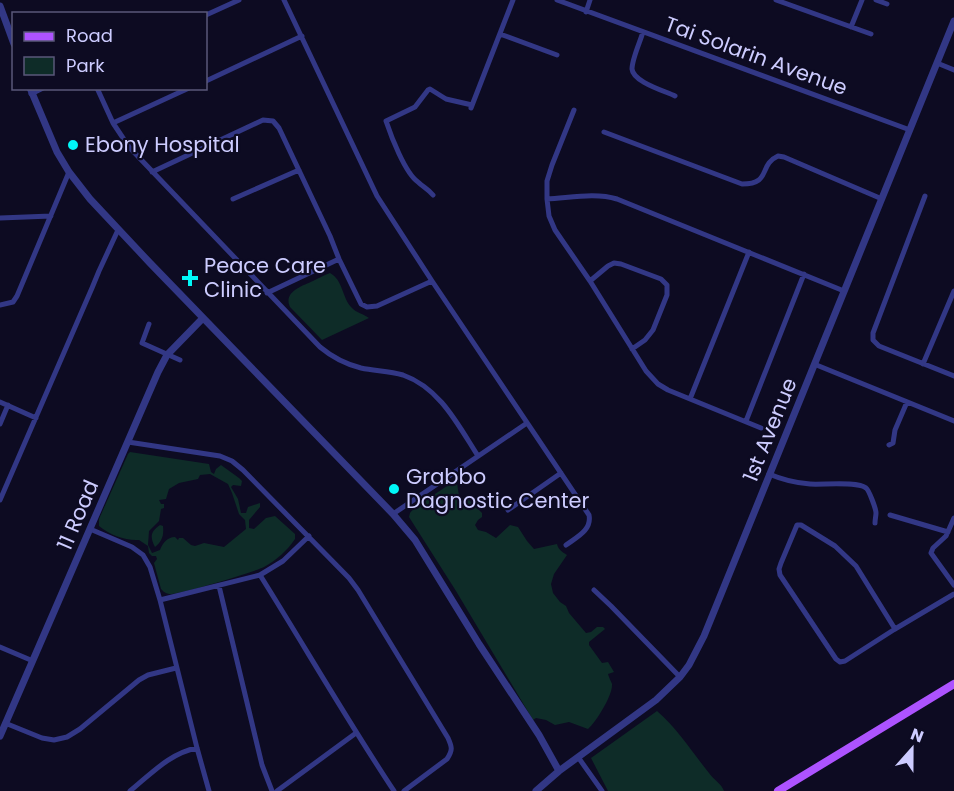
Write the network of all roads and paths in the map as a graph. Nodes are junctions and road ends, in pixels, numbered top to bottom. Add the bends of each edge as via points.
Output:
1 (239, 0) edge
2 (284, 0) edge
3 (513, 0) edge
4 (557, 0) edge
5 (590, 0) edge
6 (776, 0) edge
7 (862, 0) edge
8 (876, 0) edge
9 (887, 4) dead end
10 (0, 6) edge
11 (586, 12) junction
12 (207, 15) edge
13 (2, 16) edge
14 (954, 21) edge
15 (851, 27) junction
16 (643, 32) junction
17 (500, 34) junction
18 (871, 34) dead end
19 (302, 36) junction
20 (12, 39) edge
21 (557, 55) dead end
22 (937, 63) junction
23 (954, 70) edge
24 (207, 81) edge
25 (98, 90) edge
26 (185, 90) edge
27 (31, 91) edge
28 (675, 96) dead end
29 (574, 110) dead end
30 (113, 123) junction
31 (909, 130) junction
32 (604, 132) dead end
33 (299, 170) junction
34 (69, 172) junction
35 (152, 172) junction
36 (433, 195) dead end
37 (925, 196) dead end
38 (233, 199) dead end
39 (547, 199) junction
40 (882, 199) junction
41 (51, 216) junction
42 (0, 218) edge
43 (118, 230) junction
44 (749, 252) junction
45 (339, 259) junction
46 (804, 274) junction
47 (432, 281) junction
48 (590, 281) junction
49 (844, 291) junction
50 (954, 291) edge
51 (267, 293) junction
52 (0, 305) edge
53 (947, 309) junction
54 (954, 312) edge
55 (203, 318) junction
56 (149, 324) dead end
57 (632, 349) junction
58 (167, 355) junction
59 (180, 360) dead end
60 (814, 364) junction
61 (923, 364) junction
62 (954, 376) edge
63 (690, 399) junction
64 (0, 402) edge
65 (908, 402) junction
66 (8, 405) junction
67 (36, 418) junction
68 (746, 421) junction
69 (954, 421) edge
70 (527, 423) junction
71 (0, 424) edge
72 (761, 428) dead end
73 (128, 442) junction
74 (889, 445) dead end
75 (478, 456) junction
76 (561, 473) junction
77 (769, 474) junction
78 (2, 492) edge
79 (0, 500) edge
80 (508, 510) dead end
81 (393, 514) junction
82 (890, 515) dead end
83 (954, 518) edge
84 (875, 523) dead end
85 (90, 529) junction
86 (948, 532) junction
87 (309, 536) junction
88 (566, 545) dead end
89 (260, 575) junction
90 (954, 585) edge
91 (219, 586) junction
92 (594, 590) dead end
93 (954, 594) edge
94 (160, 600) junction
95 (895, 629) junction
96 (0, 647) edge
97 (33, 661) junction
98 (176, 668) junction
99 (680, 677) junction
100 (954, 684) edge
101 (5, 723) junction
102 (356, 733) junction
103 (0, 736) edge
104 (197, 748) junction
105 (578, 757) junction
106 (559, 771) junction
107 (130, 791) edge
108 (209, 791) edge
109 (272, 791) edge
110 (277, 791) edge
111 (394, 791) edge
112 (404, 791) edge
113 (536, 791) edge
114 (602, 791) edge
115 (778, 791) edge

1 - 12 street
2 - 19 street
3 - 17 street
4 - 11 street, Tai Solarin Avenue
5 - 11 street
6 - 15 street
7 - 15 street
8 - 9 street
10 - 13 street
11 - 16 street, Tai Solarin Avenue
13 - 20 street
14 - 22 street, 1st Avenue
15 - 18 street
16 - 28 street via 632,68 634,75
16 - 31 street, Tai Solarin Avenue
17 - 21 street
17 - 36 street via 472,106 446,99 430,89 415,107 386,121 408,171
19 - 24 street
19 - 47 street via 377,196
22 - 23 street
22 - 31 street, 1st Avenue
25 - 30 street
26 - 30 street
27 - 34 street
29 - 39 street via 547,181
30 - 35 street
31 - 40 street, 1st Avenue
32 - 40 street via 742,184 760,180 770,160 784,156
33 - 35 street via 279,128 273,121 263,120
33 - 38 street
33 - 45 street
34 - 41 street
34 - 43 street
35 - 51 street
37 - 61 street via 873,333 879,346
39 - 44 street via 609,196
39 - 48 street via 555,230
40 - 49 street, 1st Avenue
41 - 42 street
41 - 52 street via 17,296 13,302
43 - 55 street
43 - 67 street
44 - 46 street
44 - 63 street
45 - 47 street via 356,296 367,307
45 - 51 street
46 - 49 street
46 - 68 street
47 - 70 street
48 - 57 street
48 - 57 street via 614,263 661,279 667,285 653,330
49 - 60 street, 1st Avenue
50 - 53 street
51 - 75 street via 332,356 362,368 403,375 434,394
53 - 54 street
53 - 61 street
55 - 58 street, 11 Road
55 - 81 street
56 - 58 street via 142,343
57 - 63 street via 657,384
58 - 59 street
58 - 73 street, 11 Road
60 - 65 street
60 - 77 street, 1st Avenue
61 - 62 street
63 - 68 street
64 - 66 street
65 - 69 street
65 - 74 street
66 - 67 street
66 - 71 street
67 - 78 street
68 - 72 street
70 - 75 street
70 - 76 street
73 - 85 street, 11 Road
73 - 87 street via 232,461
75 - 81 street
76 - 80 street
76 - 88 street via 590,522
77 - 84 street via 791,482 864,486 877,511
77 - 99 street, 1st Avenue via 705,636
78 - 79 street
81 - 106 street via 415,540
82 - 86 street
83 - 86 street
85 - 94 street via 143,555
85 - 97 street, 11 Road
86 - 90 street via 931,553
87 - 89 street via 283,561
87 - 112 street via 358,590 452,747 447,759
89 - 91 street
89 - 102 street
91 - 94 street
91 - 109 street via 262,765
92 - 99 street
93 - 95 street
94 - 98 street
95 - 95 street via 856,566 835,546 797,525 780,575 836,659 845,661
96 - 97 street
97 - 101 street, 11 Road
98 - 101 street via 140,680 67,737 42,738
98 - 104 street
99 - 105 street, 1st Avenue via 656,700
100 - 115 main road
101 - 103 street, 11 Road
102 - 110 street
102 - 111 street
104 - 107 street via 171,757
104 - 108 street
105 - 106 street, 1st Avenue
105 - 114 street
106 - 113 street, 1st Avenue

